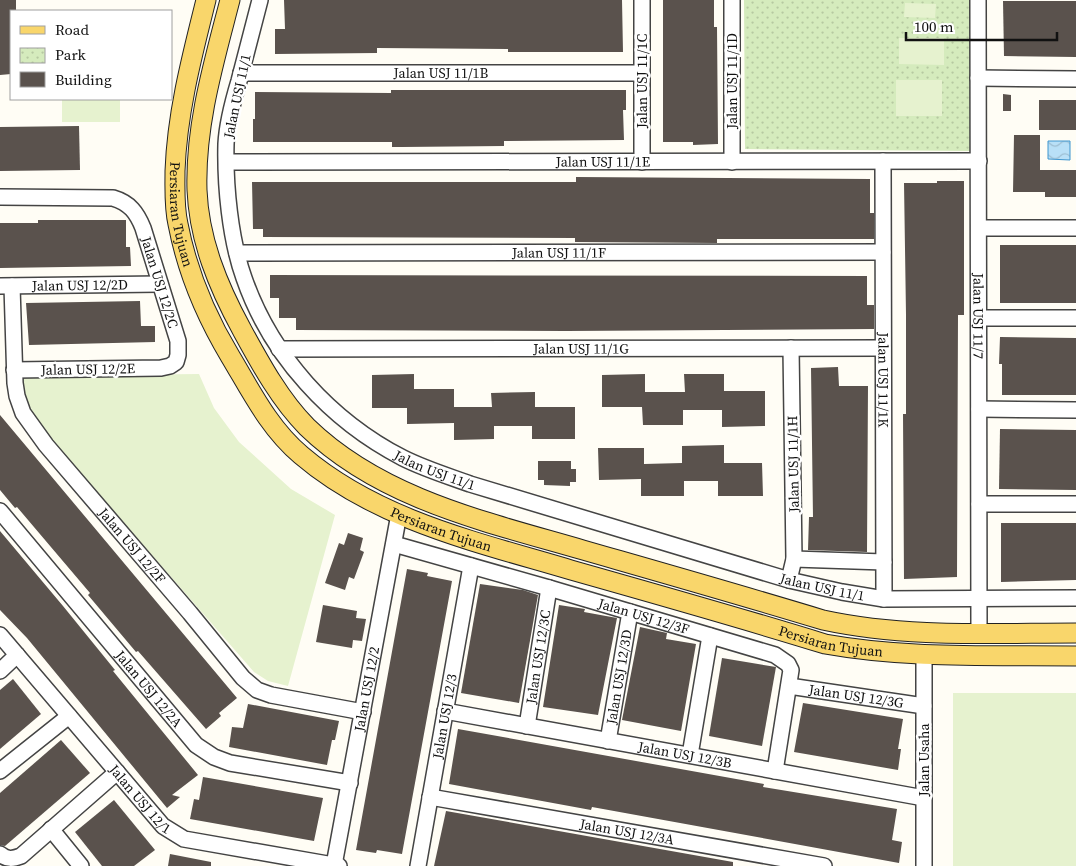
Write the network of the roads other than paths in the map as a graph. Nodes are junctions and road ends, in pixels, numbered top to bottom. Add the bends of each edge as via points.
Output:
1 (206, 0) edge
2 (230, 0) edge
3 (260, 0) edge
4 (642, 0) edge
5 (732, 0) edge
6 (978, 0) edge
7 (241, 73) junction
8 (642, 73) junction
9 (978, 78) junction
10 (1076, 78) edge
11 (979, 161) junction
12 (227, 162) junction
13 (642, 162) junction
14 (732, 162) junction
15 (883, 162) junction
16 (0, 197) edge
17 (979, 228) junction
18 (1076, 228) edge
19 (883, 252) junction
20 (237, 253) junction
21 (160, 284) junction
22 (6, 286) edge
23 (228, 303) junction
24 (207, 312) junction
25 (979, 318) junction
26 (1076, 318) edge
27 (791, 348) junction
28 (884, 348) junction
29 (279, 349) junction
30 (161, 368) joint
31 (14, 370) junction
32 (979, 409) junction
33 (1076, 410) edge
34 (979, 504) junction
35 (1076, 504) edge
36 (0, 511) edge
37 (399, 514) junction
38 (394, 544) junction
39 (794, 559) junction
40 (884, 562) junction
41 (470, 566) junction
42 (789, 580) junction
43 (549, 588) junction
44 (979, 598) junction
45 (1076, 598) edge
46 (884, 599) junction
47 (630, 612) junction
48 (979, 632) junction
49 (1076, 633) edge
50 (0, 635) edge
51 (710, 636) junction
52 (17, 655) junction
53 (924, 655) junction
54 (1076, 656) edge
55 (0, 671) edge
56 (789, 686) junction
57 (924, 706) junction
58 (445, 711) junction
59 (363, 712) junction
60 (69, 716) junction
61 (527, 726) junction
62 (608, 741) junction
63 (690, 756) junction
64 (0, 771) edge
65 (775, 771) junction
66 (117, 772) junction
67 (350, 783) junction
68 (430, 797) junction
69 (924, 798) junction
70 (51, 828) junction
71 (0, 854) edge
72 (81, 866) edge
73 (337, 866) edge
74 (418, 866) edge
75 (824, 866) edge
76 (924, 866) edge

1 - 24 main road, Persiaran Tujuan via 177,132 175,191 177,222
2 - 23 main road, Persiaran Tujuan via 205,104 197,160 197,191 205,244
3 - 7 street, Jalan USJ 11/1
4 - 8 street, Jalan USJ 11/1C
5 - 14 street, Jalan USJ 11/1D
6 - 9 street, Jalan USJ 11/7
7 - 8 street, Jalan USJ 11/1B
7 - 12 street, Jalan USJ 11/1 via 229,117
8 - 13 street, Jalan USJ 11/1C
9 - 10 street
9 - 11 street, Jalan USJ 11/7
11 - 15 street, Jalan USJ 11/1E
11 - 17 street, Jalan USJ 11/7
12 - 13 street, Jalan USJ 11/1E
12 - 20 street, Jalan USJ 11/1 via 229,209
13 - 14 street, Jalan USJ 11/1E
14 - 15 street, Jalan USJ 11/1E
15 - 19 street, Jalan USJ 11/1K
16 - 21 street, Jalan USJ 12/2C via 113,198 129,205 140,220
17 - 18 street
17 - 25 street, Jalan USJ 11/7
19 - 20 street, Jalan USJ 11/1F
19 - 28 street, Jalan USJ 11/1K
20 - 29 street, Jalan USJ 11/1 via 252,300
21 - 22 street, Jalan USJ 12/2D
21 - 30 street, Jalan USJ 12/2C via 179,348 176,362
22 - 31 street, Jalan USJ 12/2F
23 - 24 main road via 214,302
23 - 48 main road, Persiaran Tujuan via 262,366 306,426 348,460 402,491 486,522 823,620 898,632
24 - 37 main road, Persiaran Tujuan via 264,414 299,454 341,485
25 - 26 street
25 - 32 street, Jalan USJ 11/7
27 - 28 street, Jalan USJ 11/1G
27 - 29 street, Jalan USJ 11/1G
27 - 39 street, Jalan USJ 11/1H
28 - 40 street, Jalan USJ 11/1K
29 - 42 street, Jalan USJ 11/1 via 331,408 372,440 424,468
30 - 31 street, Jalan USJ 12/2E
31 - 59 street, Jalan USJ 12/2F via 17,396 33,428 243,678 264,693
32 - 33 street
32 - 34 street, Jalan USJ 11/7
34 - 35 street
34 - 44 street, Jalan USJ 11/7
36 - 67 street, Jalan USJ 12/2A via 196,745 214,757 230,762
37 - 38 street, Jalan USJ 12/2
37 - 53 main road, Persiaran Tujuan via 451,535 825,644
38 - 41 street, Jalan USJ 12/3F
38 - 59 street, Jalan USJ 12/2
39 - 40 street
39 - 42 street, Jalan USJ 11/1H
40 - 46 street, Jalan USJ 11/1K
41 - 43 street, Jalan USJ 12/3F
41 - 58 street, Jalan USJ 12/3
42 - 46 street, Jalan USJ 11/1
43 - 47 street, Jalan USJ 12/3F
43 - 61 street, Jalan USJ 12/3C
44 - 45 street, Jalan USJ 11/1
44 - 46 street, Jalan USJ 11/1
44 - 48 street, Jalan USJ 11/7
47 - 51 street, Jalan USJ 12/3F
47 - 62 street, Jalan USJ 12/3D
48 - 49 main road, Persiaran Tujuan
50 - 52 street, Jalan USJ 12/1
51 - 56 street, Jalan USJ 12/3F via 782,659 791,670
51 - 63 street
52 - 55 street
52 - 60 street, Jalan USJ 12/1
53 - 54 main road, Persiaran Tujuan
53 - 57 street, Jalan Usaha
56 - 57 street, Jalan USJ 12/3G
56 - 65 street, Jalan USJ 12/3F
57 - 69 street, Jalan Usaha
58 - 61 street, Jalan USJ 12/3B
58 - 68 street, Jalan USJ 12/3
59 - 67 street, Jalan USJ 12/2
60 - 64 street
60 - 66 street, Jalan USJ 12/1
61 - 62 street, Jalan USJ 12/3B
62 - 63 street, Jalan USJ 12/3B
63 - 65 street, Jalan USJ 12/3B
65 - 69 street, Jalan USJ 12/3B
66 - 70 street
66 - 73 street, Jalan USJ 12/1 via 163,826 184,839
67 - 73 street, Jalan USJ 12/2
68 - 74 street, Jalan USJ 12/3
68 - 75 street, Jalan USJ 12/3A
69 - 76 street, Jalan Usaha
70 - 71 street via 21,856 14,859
70 - 72 street

